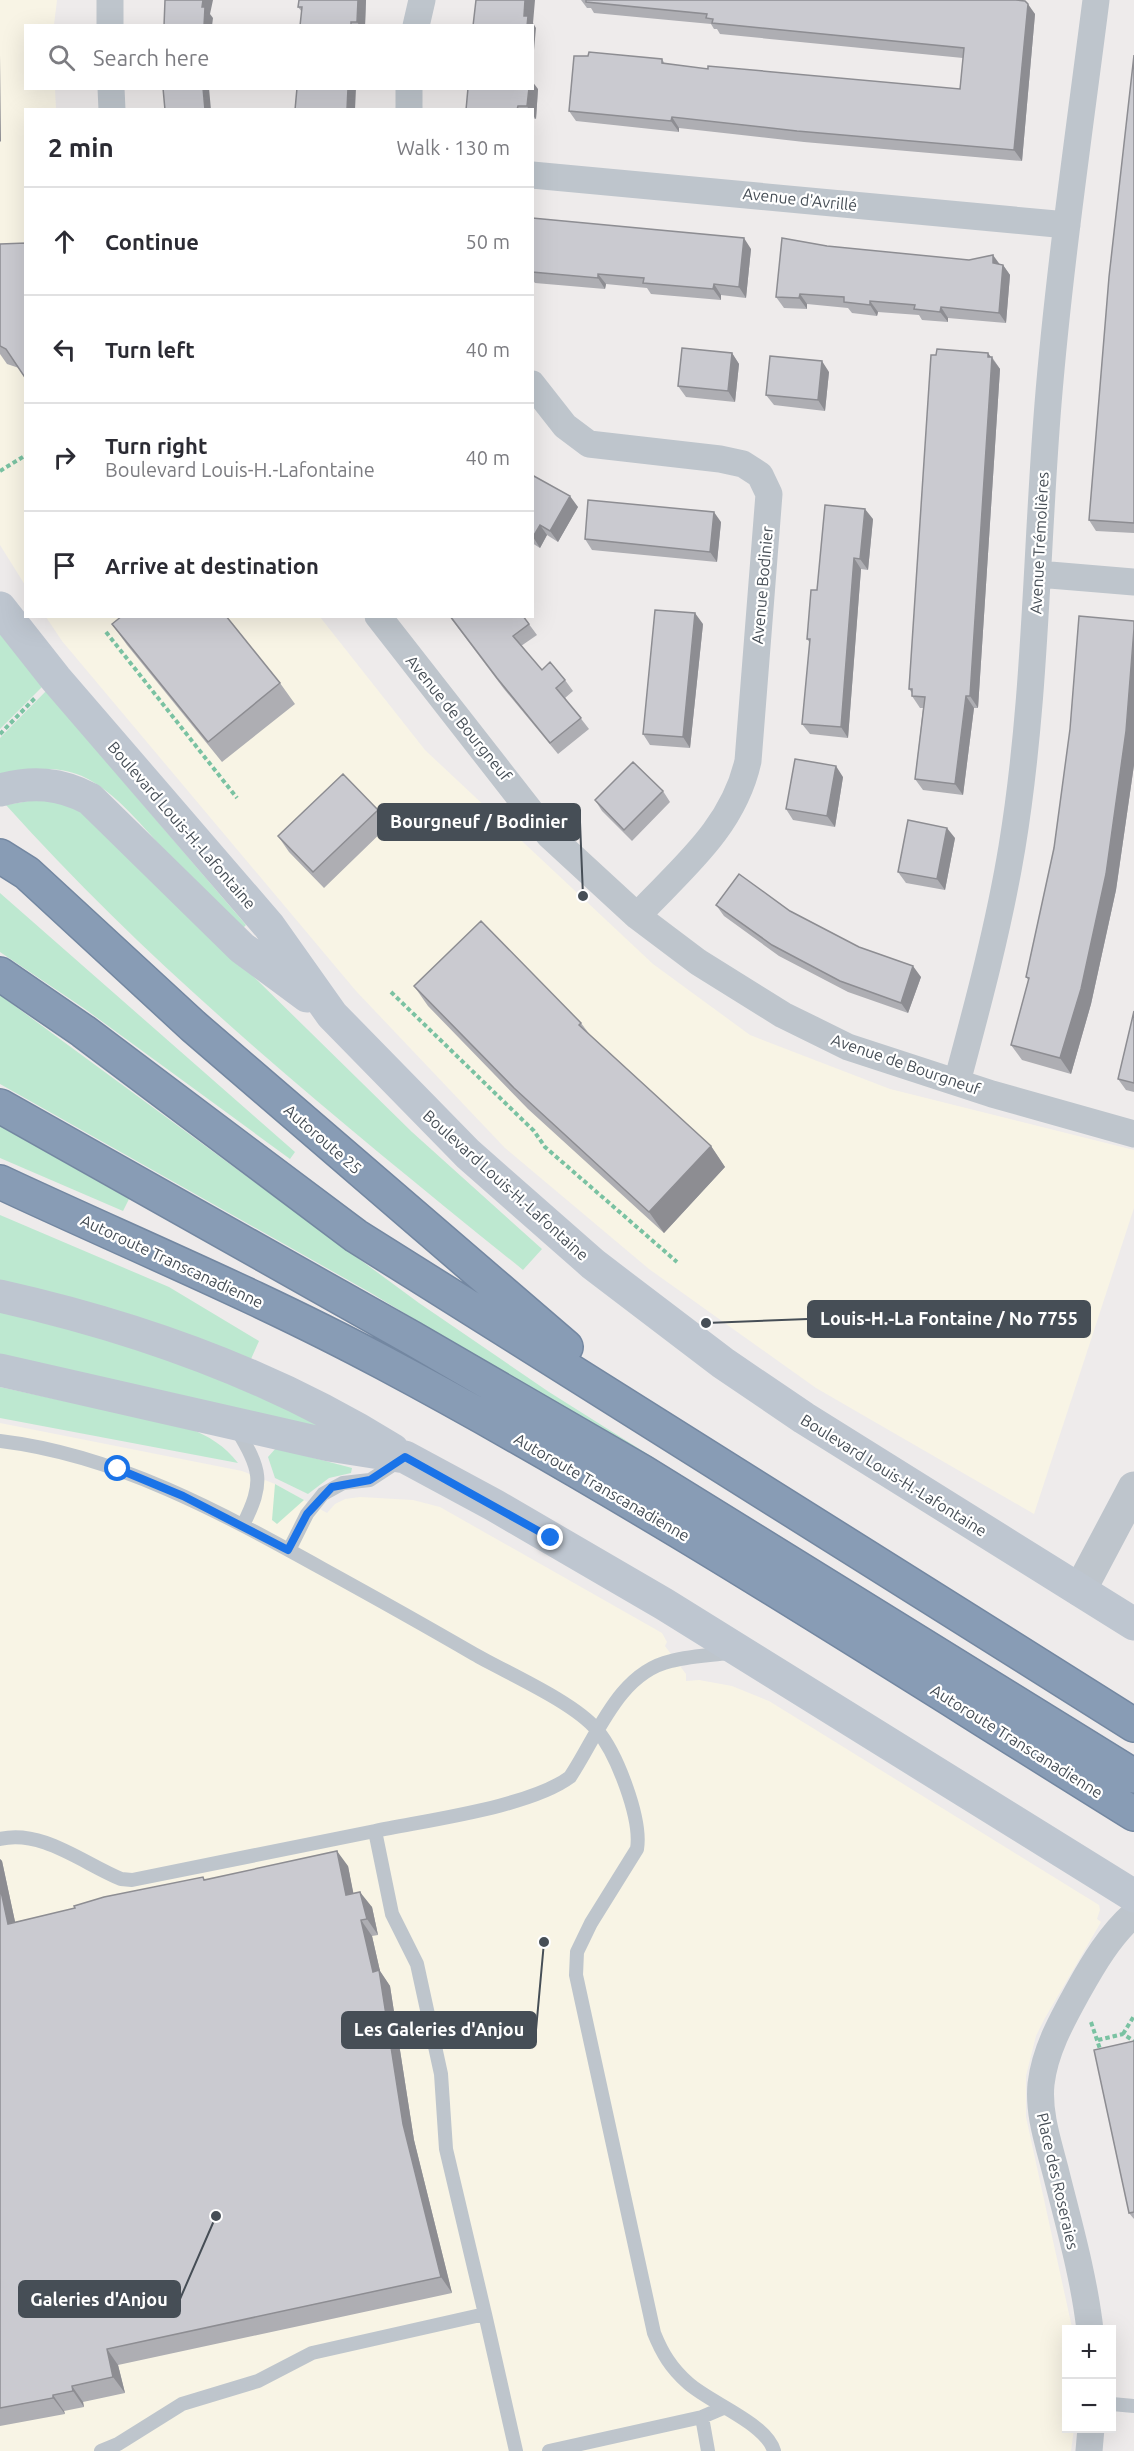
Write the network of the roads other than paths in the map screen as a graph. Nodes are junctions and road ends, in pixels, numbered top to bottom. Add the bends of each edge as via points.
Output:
1 (110, 0) edge
2 (422, 0) edge
3 (1096, 0) edge
4 (110, 24) edge
5 (416, 24) edge
6 (111, 90) edge
7 (409, 90) edge
8 (112, 108) edge
9 (410, 108) edge
10 (534, 175) edge
11 (1067, 225) junction
12 (534, 387) edge
13 (1038, 574) junction
14 (1134, 582) edge
15 (0, 608) edge
16 (380, 618) edge
17 (0, 790) edge
18 (8, 855) edge
19 (637, 916) junction
20 (0, 974) edge
21 (332, 1016) junction
22 (957, 1082) junction
23 (0, 1106) edge
24 (1134, 1134) edge
25 (0, 1182) edge
26 (0, 1190) edge
27 (47, 1204) junction
28 (0, 1296) edge
29 (0, 1370) edge
30 (650, 1419) junction
31 (232, 1421) junction
32 (0, 1441) edge
33 (405, 1457) junction
34 (1134, 1488) edge
35 (243, 1525) junction
36 (288, 1550) junction
37 (1080, 1590) junction
38 (1134, 1624) edge
39 (739, 1652) junction
40 (1134, 1725) edge
41 (597, 1730) junction
42 (1134, 1776) edge
43 (1134, 1814) edge
44 (375, 1831) junction
45 (0, 1839) edge
46 (1134, 1896) edge
47 (1134, 1914) edge
48 (485, 2314) junction
49 (1089, 2325) edge
50 (1116, 2404) edge
51 (1134, 2406) edge
52 (723, 2408) junction
53 (702, 2416) junction
54 (1091, 2433) edge
55 (101, 2451) edge
56 (516, 2451) edge
57 (549, 2451) edge
58 (708, 2451) edge
59 (774, 2451) edge
60 (1089, 2451) edge

1 - 4 street
2 - 5 street
3 - 11 street, Avenue Trémolières
6 - 8 street
7 - 9 street
10 - 11 street, Avenue d'Avrillé
11 - 13 street, Avenue Trémolières via 1049,399
12 - 19 street, Avenue Bodinier via 565,426 589,444 742,464 760,475 769,494 749,749 743,782 714,835
13 - 14 street
13 - 22 street, Avenue Trémolières via 1012,846 980,999
15 - 21 main road, Boulevard Louis-H.-Lafontaine via 269,927
16 - 19 street, Avenue de Bourgneuf via 549,834
17 - 21 main road via 45,784 61,786 90,799 242,948
18 - 30 highway, Autoroute 25 via 269,1093
19 - 22 street, Avenue de Bourgneuf via 698,962 783,1016 848,1047
20 - 30 highway via 83,1031 356,1236
21 - 37 main road, Boulevard Louis-H.-Lafontaine via 468,1154 639,1300 804,1418
22 - 24 street, Avenue de Bourgneuf
23 - 42 highway via 635,1467
25 - 27 highway
26 - 27 highway
27 - 43 highway, Autoroute Transcanadienne via 300,1320 466,1408 640,1507
28 - 33 main road via 94,1320 238,1370 337,1415
29 - 31 main road
30 - 40 highway
31 - 33 main road via 329,1446
31 - 35 lane via 258,1474 255,1500
32 - 35 lane via 60,1451 118,1469
33 - 36 lane via 370,1480 332,1487 307,1514
33 - 39 main road via 596,1564
34 - 37 street
35 - 36 lane
36 - 41 lane via 564,1705
37 - 38 main road, Boulevard Louis-H.-Lafontaine
39 - 41 lane via 669,1661 655,1667 632,1684
39 - 46 main road
41 - 44 lane via 575,1769 560,1784 519,1800
41 - 52 lane via 628,1794 638,1840 637,1849 577,1952 576,1975 654,2333 663,2356 688,2384
44 - 45 lane via 132,1880 121,1879 33,1839
44 - 48 lane via 392,1914 417,1964 441,2074 446,2149
47 - 49 street, Place des Roseraies via 1115,1933 1064,2016 1041,2085 1043,2118
48 - 55 lane via 312,2353 258,2381 182,2404
48 - 56 lane
50 - 51 lane
52 - 53 lane
52 - 59 lane via 766,2434
53 - 57 lane
53 - 58 lane
54 - 60 street

